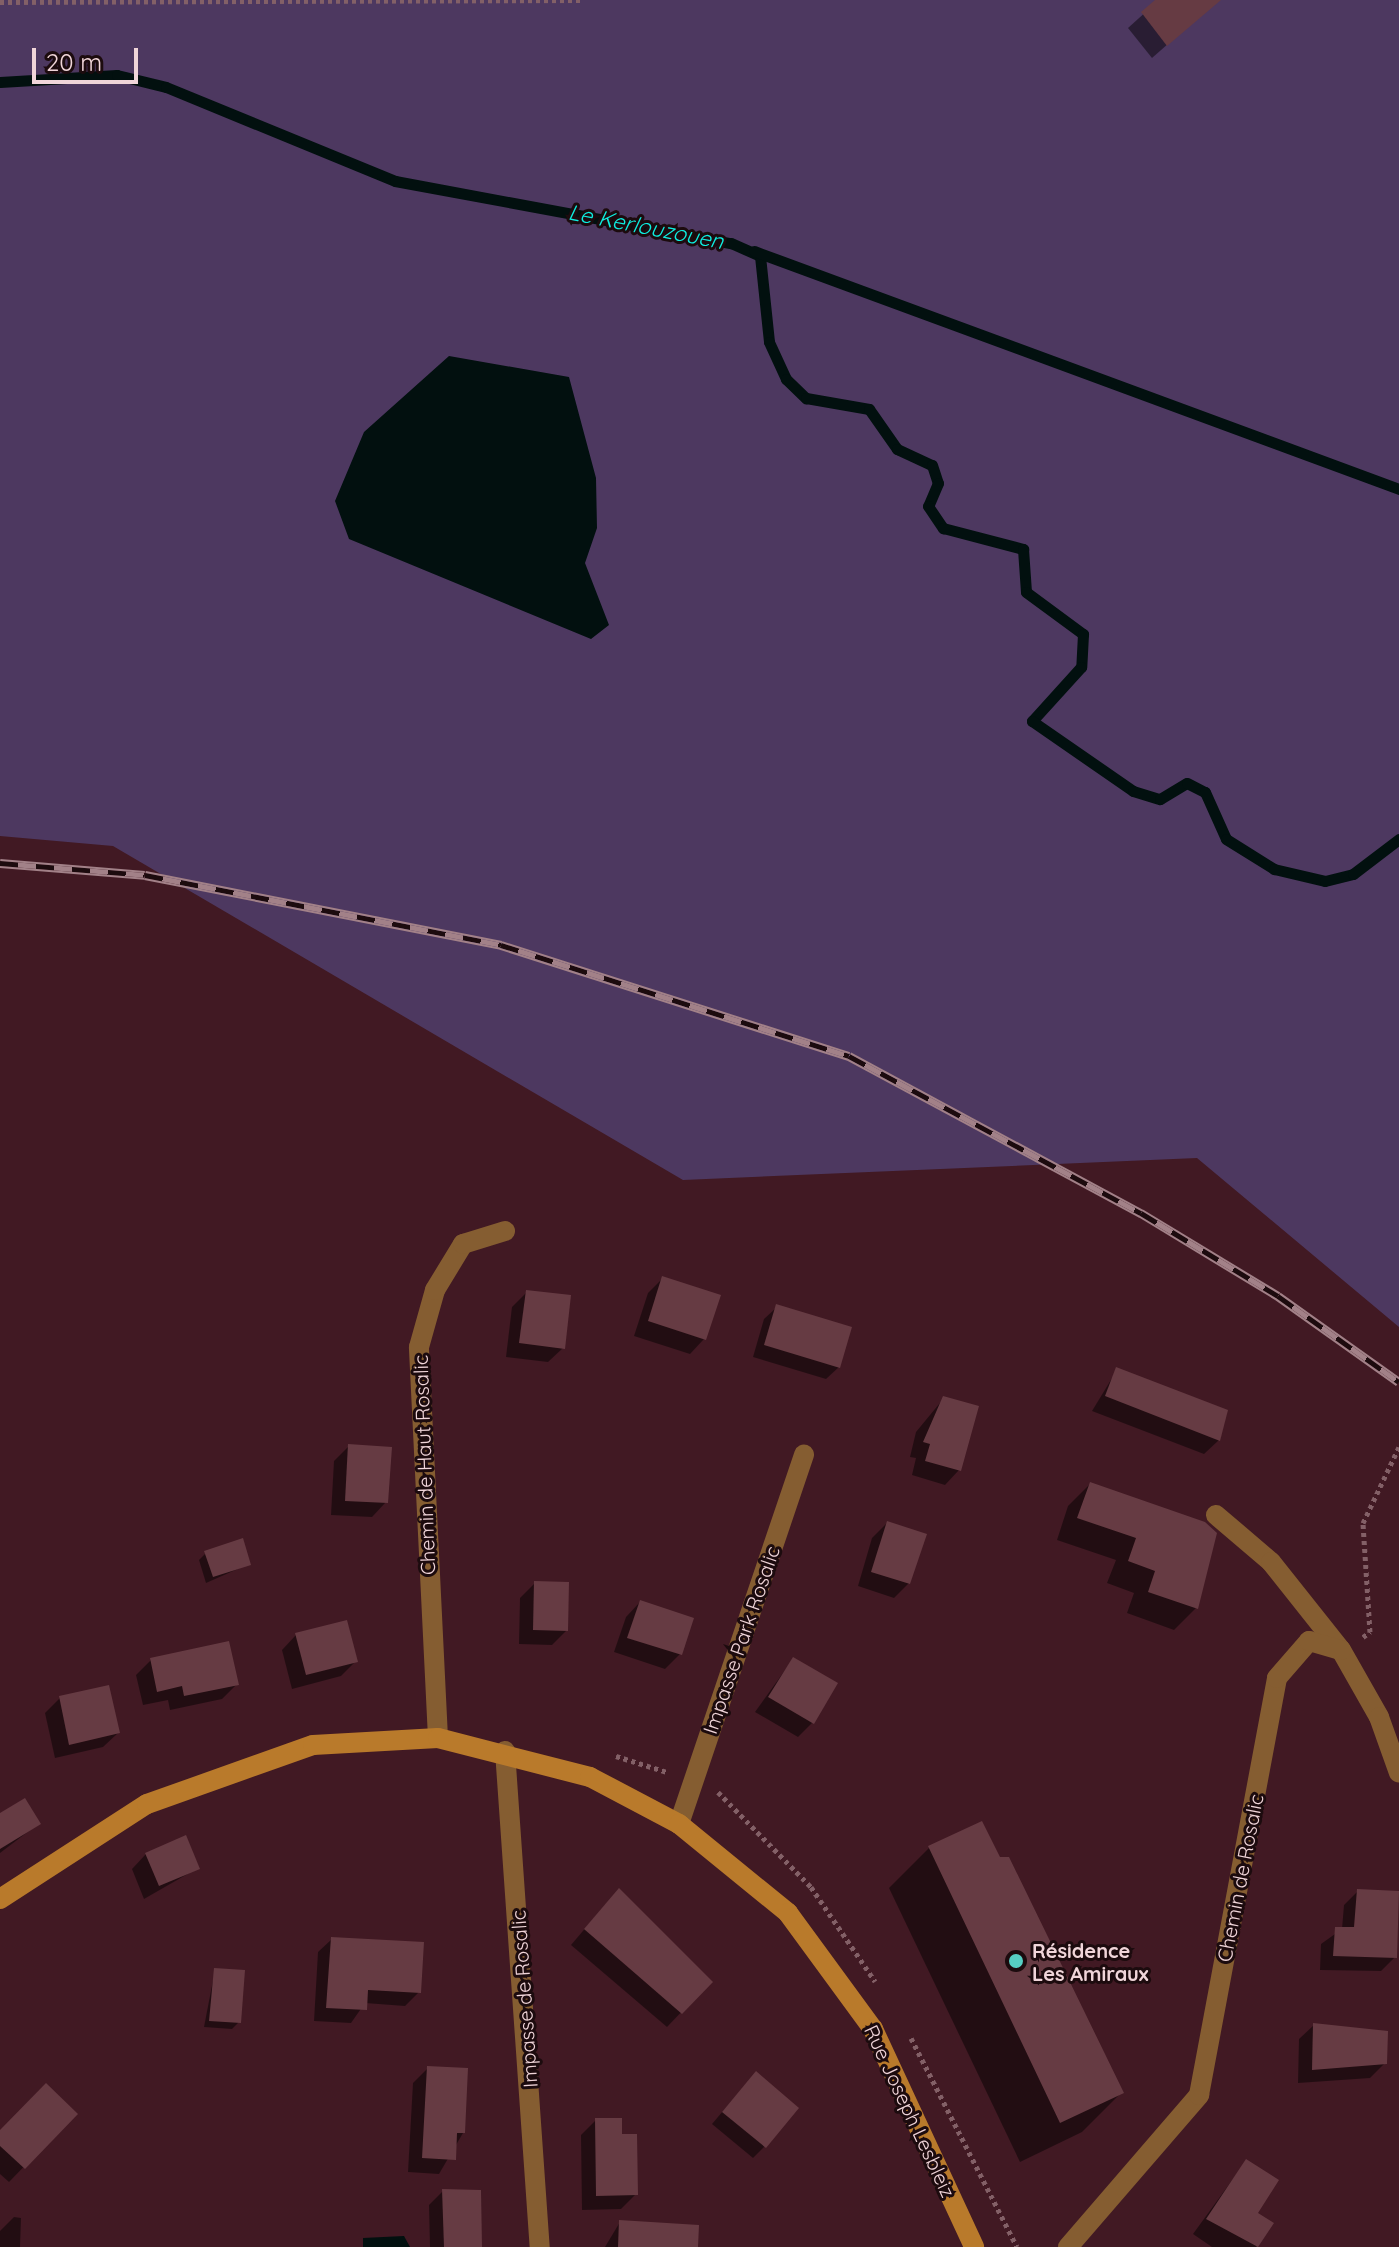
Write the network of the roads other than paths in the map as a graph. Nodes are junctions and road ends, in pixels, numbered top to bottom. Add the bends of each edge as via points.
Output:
1 (505, 1231) dead end
2 (804, 1455) dead end
3 (1216, 1515) dead end
4 (1341, 1650) junction
5 (438, 1738) junction
6 (505, 1751) junction
7 (1399, 1773) edge
8 (679, 1824) junction
9 (0, 1899) edge
10 (540, 2247) edge
11 (974, 2247) edge
12 (1068, 2247) edge

1 - 5 street, Chemin de Haut Rosalic via 463,1244 435,1290 419,1347
2 - 8 street, Impasse Park Rosalic
3 - 4 street via 1271,1562
4 - 7 street
4 - 12 street, Chemin de Rosalic via 1309,1641 1277,1678 1199,2095
5 - 6 main road, Rue Joseph Lesbleiz
5 - 9 main road, Rue Joseph Lesbleiz via 313,1745 224,1771 147,1804
6 - 8 main road, Rue Joseph Lesbleiz via 590,1777
6 - 10 street, Impasse de Rosalic
8 - 11 main road, Rue Joseph Lesbleiz via 788,1913 836,1972 873,2029

